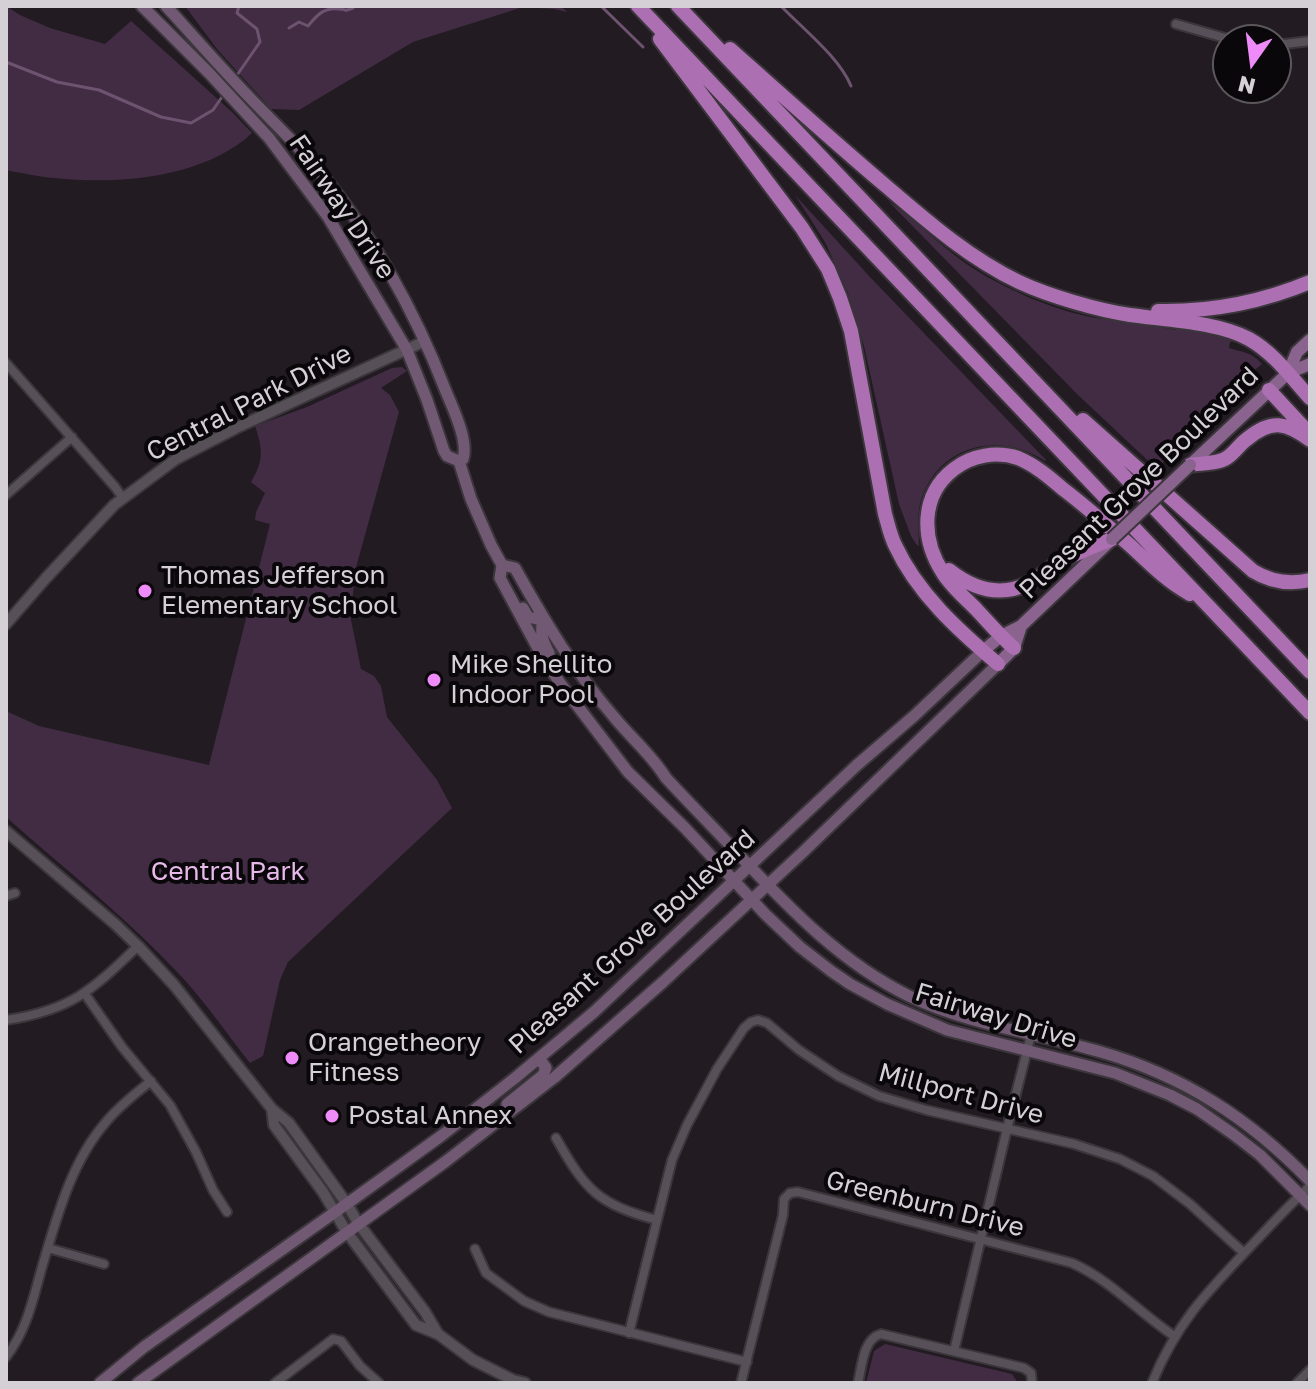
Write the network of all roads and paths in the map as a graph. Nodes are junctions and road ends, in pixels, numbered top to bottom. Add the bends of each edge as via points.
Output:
1 (142, 6) edge
2 (166, 6) edge
3 (638, 6) edge
4 (680, 6) edge
5 (1176, 24) dead end
6 (1212, 34) edge
7 (213, 68) junction
8 (1310, 282) edge
9 (1102, 308) junction
10 (993, 337) junction
11 (1310, 340) edge
12 (425, 341) junction
13 (407, 350) junction
14 (6, 363) edge
15 (1310, 364) edge
16 (1288, 373) junction
17 (1269, 390) junction
18 (1310, 398) edge
19 (72, 437) junction
20 (1310, 438) edge
21 (459, 461) junction
22 (1190, 465) junction
23 (6, 495) edge
24 (123, 498) junction
25 (1112, 539) joint
26 (1083, 557) junction
27 (938, 563) junction
28 (502, 565) junction
29 (500, 578) junction
30 (1310, 580) edge
31 (1203, 602) junction
32 (543, 618) junction
33 (6, 624) edge
34 (1021, 626) junction
35 (1001, 636) junction
36 (1014, 648) junction
37 (983, 651) junction
38 (998, 664) junction
39 (1310, 672) edge
40 (560, 683) junction
41 (1310, 713) edge
42 (6, 831) edge
43 (750, 866) junction
44 (735, 880) junction
45 (767, 884) junction
46 (751, 899) junction
47 (138, 946) junction
48 (85, 994) junction
49 (6, 1020) edge
50 (1031, 1035) junction
51 (1028, 1051) junction
52 (539, 1058) junction
53 (151, 1081) junction
54 (272, 1109) junction
55 (491, 1125) junction
56 (1007, 1129) junction
57 (556, 1138) dead end
58 (1310, 1184) edge
59 (1300, 1195) junction
60 (347, 1204) junction
61 (1310, 1205) edge
62 (227, 1212) dead end
63 (336, 1212) junction
64 (657, 1220) junction
65 (358, 1223) junction
66 (346, 1231) junction
67 (980, 1239) junction
68 (48, 1248) junction
69 (475, 1249) dead end
70 (1244, 1253) junction
71 (104, 1264) dead end
72 (629, 1333) junction
73 (438, 1334) junction
74 (1174, 1336) junction
75 (954, 1351) junction
76 (6, 1357) edge
77 (747, 1362) junction
78 (1310, 1370) edge
79 (100, 1383) edge
80 (138, 1383) edge
81 (275, 1383) edge
82 (379, 1383) edge
83 (525, 1383) edge
84 (741, 1383) edge
85 (858, 1383) edge
86 (1032, 1383) edge
87 (1152, 1383) edge
88 (1297, 1383) edge

1 - 7 main road, Fairway Drive
2 - 7 main road, Fairway Drive
3 - 31 highway
3 - 37 highway via 828,269 851,331 893,542 916,583
4 - 9 highway via 971,255 1022,283
4 - 10 highway
5 - 6 street
7 - 12 main road, Fairway Drive via 309,159 354,215
7 - 13 main road, Fairway Drive via 328,217
8 - 9 highway via 1263,299 1203,310
9 - 16 highway via 1230,331 1256,343
10 - 30 highway via 1253,571 1287,583
10 - 39 highway
11 - 16 main road, Pleasant Grove Boulevard via 1297,352
12 - 13 street, Central Park Drive
12 - 21 main road, Fairway Drive via 465,447
13 - 21 main road, Fairway Drive via 444,451
13 - 24 street, Central Park Drive via 206,443
14 - 19 street
15 - 16 main road, Pleasant Grove Boulevard
16 - 17 main road, Pleasant Grove Boulevard
16 - 18 highway
17 - 20 highway
17 - 22 main road, Pleasant Grove Boulevard
19 - 23 street
19 - 24 street
20 - 22 highway via 1291,427 1267,425 1225,460
21 - 28 main road, Fairway Drive
22 - 25 main road, Pleasant Grove Boulevard, bridge
24 - 33 street, Central Park Drive
25 - 26 highway
26 - 27 highway via 1054,566 1028,584 999,591 967,583
26 - 34 main road, Pleasant Grove Boulevard
27 - 31 highway via 926,522 939,484 973,458 1010,456 1040,470 1173,585
27 - 35 highway
28 - 29 main road
28 - 32 main road, Fairway Drive via 515,568
29 - 32 main road via 509,581 528,617
29 - 40 main road, Fairway Drive
31 - 41 highway
32 - 40 main road via 542,640
32 - 43 main road, Fairway Drive via 614,719
34 - 35 main road, Pleasant Grove Boulevard
34 - 36 main road, Pleasant Grove Boulevard
35 - 36 highway
35 - 37 main road, Pleasant Grove Boulevard
36 - 38 main road, Pleasant Grove Boulevard
37 - 38 highway
37 - 43 main road, Pleasant Grove Boulevard
38 - 45 main road, Pleasant Grove Boulevard
40 - 44 main road, Fairway Drive via 628,772
42 - 47 street
43 - 44 main road, Pleasant Grove Boulevard
43 - 45 main road, Fairway Drive
44 - 46 main road, Fairway Drive
44 - 52 main road, Pleasant Grove Boulevard
45 - 46 main road, Pleasant Grove Boulevard
45 - 50 main road, Fairway Drive via 833,947 905,994
46 - 51 main road, Fairway Drive via 800,947 868,995 947,1030
46 - 55 main road, Pleasant Grove Boulevard via 585,1052
47 - 48 street
47 - 54 street
48 - 49 street via 39,1014
48 - 53 street
50 - 51 street
50 - 58 main road, Fairway Drive via 1124,1059 1182,1083 1248,1124
51 - 56 street
51 - 59 main road, Fairway Drive via 1115,1073 1182,1101 1246,1144
52 - 55 main road via 546,1068 543,1075 491,1117
52 - 60 main road, Pleasant Grove Boulevard
53 - 62 street via 179,1120
53 - 68 street via 91,1141
54 - 60 street via 289,1123
54 - 63 street via 274,1125
55 - 65 main road, Pleasant Grove Boulevard
56 - 64 street, Millport Drive via 879,1096 825,1067 758,1020 744,1028 687,1125
56 - 67 street
56 - 70 street, Millport Drive via 1099,1151 1153,1176
57 - 64 street via 593,1192 627,1212
58 - 59 street
59 - 61 main road, Fairway Drive
59 - 70 street
60 - 63 main road, Pleasant Grove Boulevard
60 - 65 street
63 - 66 street
63 - 79 main road, Pleasant Grove Boulevard
64 - 72 street, Millport Drive
65 - 66 main road, Pleasant Grove Boulevard
65 - 73 street
66 - 73 street via 416,1325
66 - 80 main road, Pleasant Grove Boulevard
67 - 74 street, Greenburn Drive via 1086,1269
67 - 75 street
67 - 77 street, Greenburn Drive via 790,1193 784,1199
68 - 71 street
68 - 76 street via 27,1320
69 - 72 street via 486,1273 524,1301
70 - 74 street
72 - 77 street
73 - 83 street via 473,1360
74 - 87 street
75 - 85 street via 874,1336
75 - 86 street via 1024,1368
77 - 84 street, Greenburn Drive
78 - 88 street
81 - 82 street via 333,1339 341,1341

